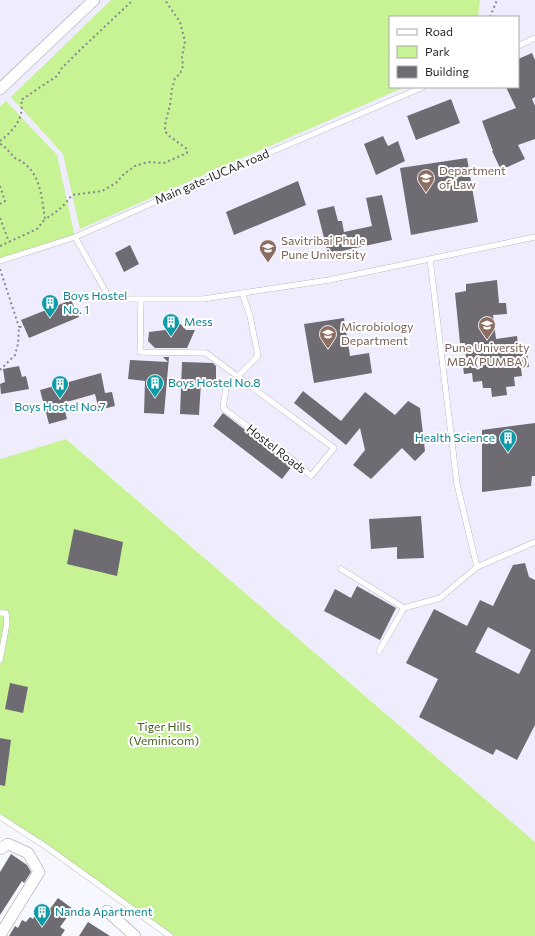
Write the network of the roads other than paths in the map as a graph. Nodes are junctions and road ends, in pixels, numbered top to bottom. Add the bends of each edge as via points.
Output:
1 (94, 0) edge
2 (535, 38) edge
3 (519, 46) edge
4 (420, 88) edge
5 (0, 90) edge
6 (75, 237) junction
7 (535, 237) edge
8 (430, 259) junction
9 (0, 261) edge
10 (242, 293) junction
11 (141, 299) junction
12 (237, 376) junction
13 (535, 542) edge
14 (477, 567) junction
15 (341, 569) dead end
16 (404, 608) junction
17 (0, 613) edge
18 (380, 651) dead end
19 (0, 660) edge
20 (0, 817) edge
21 (0, 849) edge
22 (107, 911) dead end
23 (0, 935) edge
24 (135, 936) edge
25 (170, 936) edge

1 - 5 street
2 - 3 lane
4 - 6 lane, Main gate-IUCAA road
6 - 9 lane, Main gate-IUCAA road
6 - 11 lane via 110,299
7 - 8 lane
8 - 10 lane via 329,280
8 - 14 lane via 457,484
10 - 11 lane via 203,299
10 - 12 lane via 250,316 258,356
11 - 12 lane, Hostel Roads via 140,352 206,353
12 - 12 lane, Hostel Roads via 334,448 311,476 223,408 226,388
13 - 14 lane
14 - 16 lane via 440,598
15 - 16 lane
16 - 18 lane
17 - 19 lane via 6,613 7,623
20 - 25 lane via 45,846
21 - 23 street via 8,844 28,853 39,872
22 - 24 street

